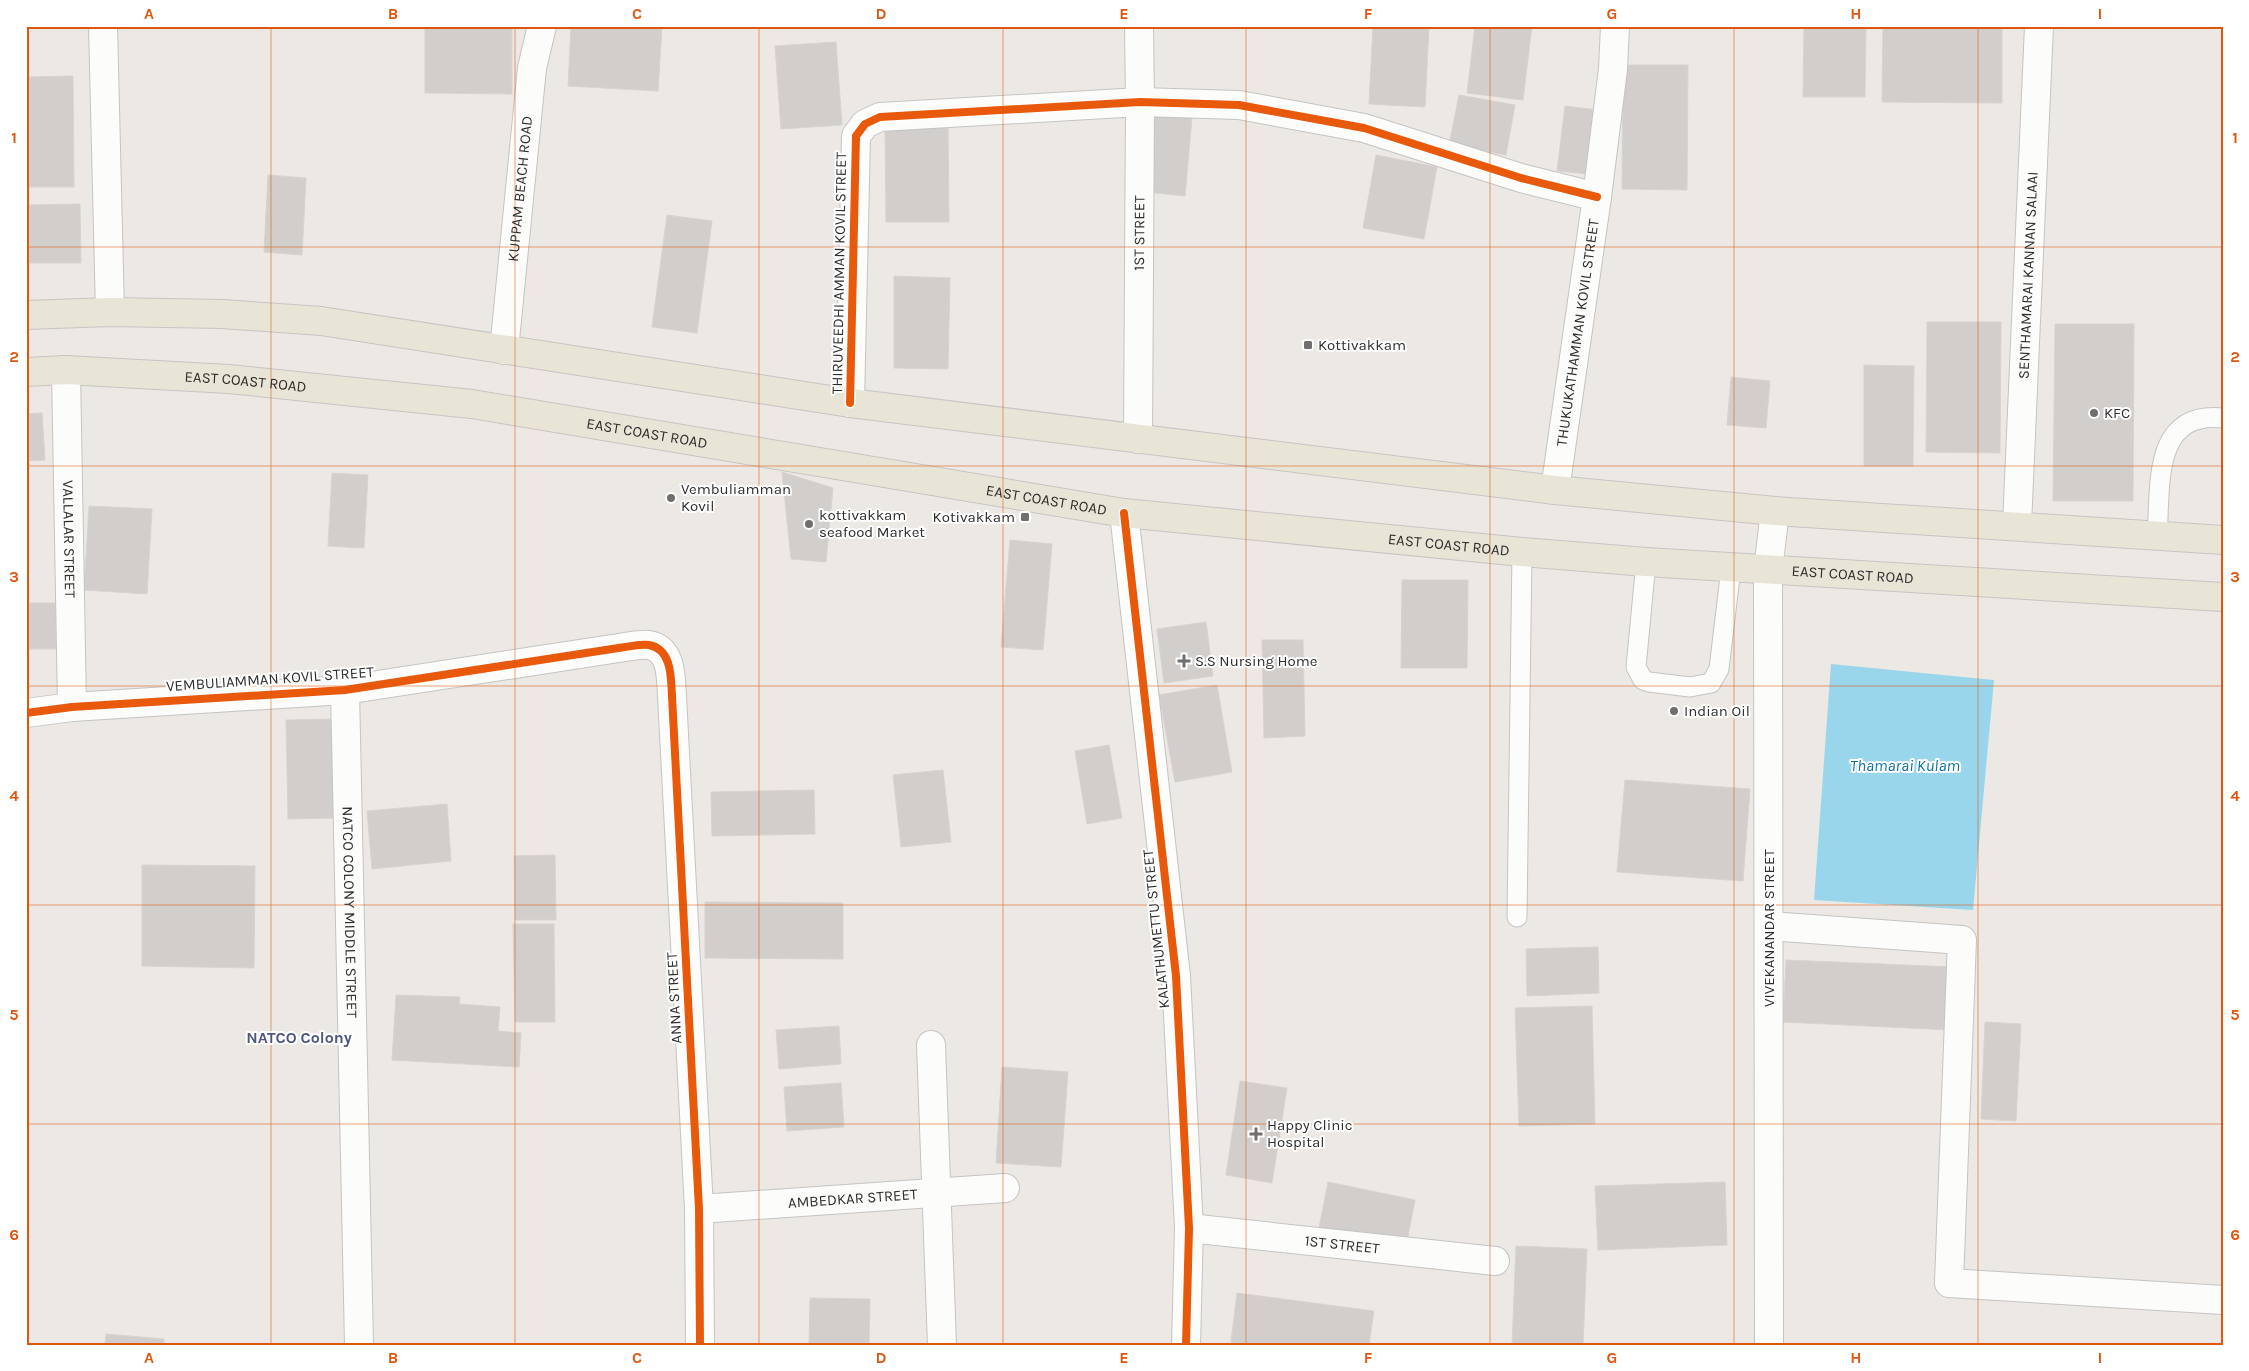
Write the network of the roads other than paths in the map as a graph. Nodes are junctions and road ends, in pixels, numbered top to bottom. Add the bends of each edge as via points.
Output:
1 (103, 26) edge
2 (542, 26) edge
3 (1138, 26) edge
4 (1615, 26) edge
5 (2039, 26) edge
6 (1140, 102) junction
7 (1598, 196) junction
8 (110, 312) junction
9 (26, 315) edge
10 (504, 350) junction
11 (66, 370) junction
12 (26, 372) edge
13 (850, 403) junction
14 (2223, 418) edge
15 (1138, 440) junction
16 (1555, 490) junction
17 (1775, 511) junction
18 (1124, 513) junction
19 (2016, 525) junction
20 (2157, 536) junction
21 (2223, 540) edge
22 (1522, 552) junction
23 (1646, 562) junction
24 (1731, 568) junction
25 (1768, 570) junction
26 (2223, 597) edge
27 (663, 652) joint
28 (346, 690) junction
29 (72, 707) junction
30 (26, 713) edge
31 (1517, 917) dead end
32 (1769, 926) junction
33 (931, 1045) dead end
34 (1005, 1188) dead end
35 (936, 1194) junction
36 (699, 1209) junction
37 (1189, 1228) junction
38 (1495, 1261) dead end
39 (2223, 1300) edge
40 (359, 1345) edge
41 (700, 1345) edge
42 (942, 1345) edge
43 (1186, 1345) edge
44 (1769, 1345) edge

1 - 8 street
2 - 10 street, KUPPAM BEACH ROAD via 532,68
3 - 6 street, 1ST STREET
4 - 7 street, THUKUKATHAMMAN KOVIL STREET
5 - 19 street, SENTHAMARAI KANNAN SALAAI
6 - 7 street, THIRUVEEDHI AMMAN KOVIL STREET via 1239,105 1364,128 1521,178
6 - 13 street, THIRUVEEDHI AMMAN KOVIL STREET via 880,117 865,124 856,136
6 - 15 street, 1ST STREET
7 - 16 street, THUKUKATHAMMAN KOVIL STREET
8 - 9 main road
8 - 10 main road via 222,314 321,321
10 - 13 main road
11 - 12 main road, EAST COAST ROAD
11 - 18 main road, EAST COAST ROAD via 230,379 472,404
11 - 29 street, VALLALAR STREET
13 - 15 main road
14 - 20 lane via 2189,422 2172,435 2164,454
15 - 16 main road
16 - 17 main road
17 - 19 main road
17 - 25 street, VIVEKANANDAR STREET
18 - 22 main road, EAST COAST ROAD
18 - 37 street, KALATHUMETTU STREET via 1176,976
19 - 20 main road
20 - 21 main road
22 - 23 main road, EAST COAST ROAD
22 - 31 lane
23 - 24 main road, EAST COAST ROAD
23 - 24 lane via 1636,667 1643,680 1690,688 1711,683 1719,669
24 - 25 main road, EAST COAST ROAD
25 - 26 main road, EAST COAST ROAD
25 - 32 street, VIVEKANANDAR STREET
27 - 28 street, VEMBULIAMMAN KOVIL STREET via 651,645 625,646
27 - 36 street, ANNA STREET via 670,669 672,696
28 - 29 street, VEMBULIAMMAN KOVIL STREET
28 - 40 street, NATCO COLONY MIDDLE STREET
29 - 30 street, VEMBULIAMMAN KOVIL STREET
32 - 39 street via 1962,940 1948,1283
32 - 44 street, VIVEKANANDAR STREET
33 - 35 street
34 - 35 street, AMBEDKAR STREET
35 - 36 street, AMBEDKAR STREET
35 - 42 street
36 - 41 street, ANNA STREET
37 - 38 street, 1ST STREET
37 - 43 street, KALATHUMETTU STREET

